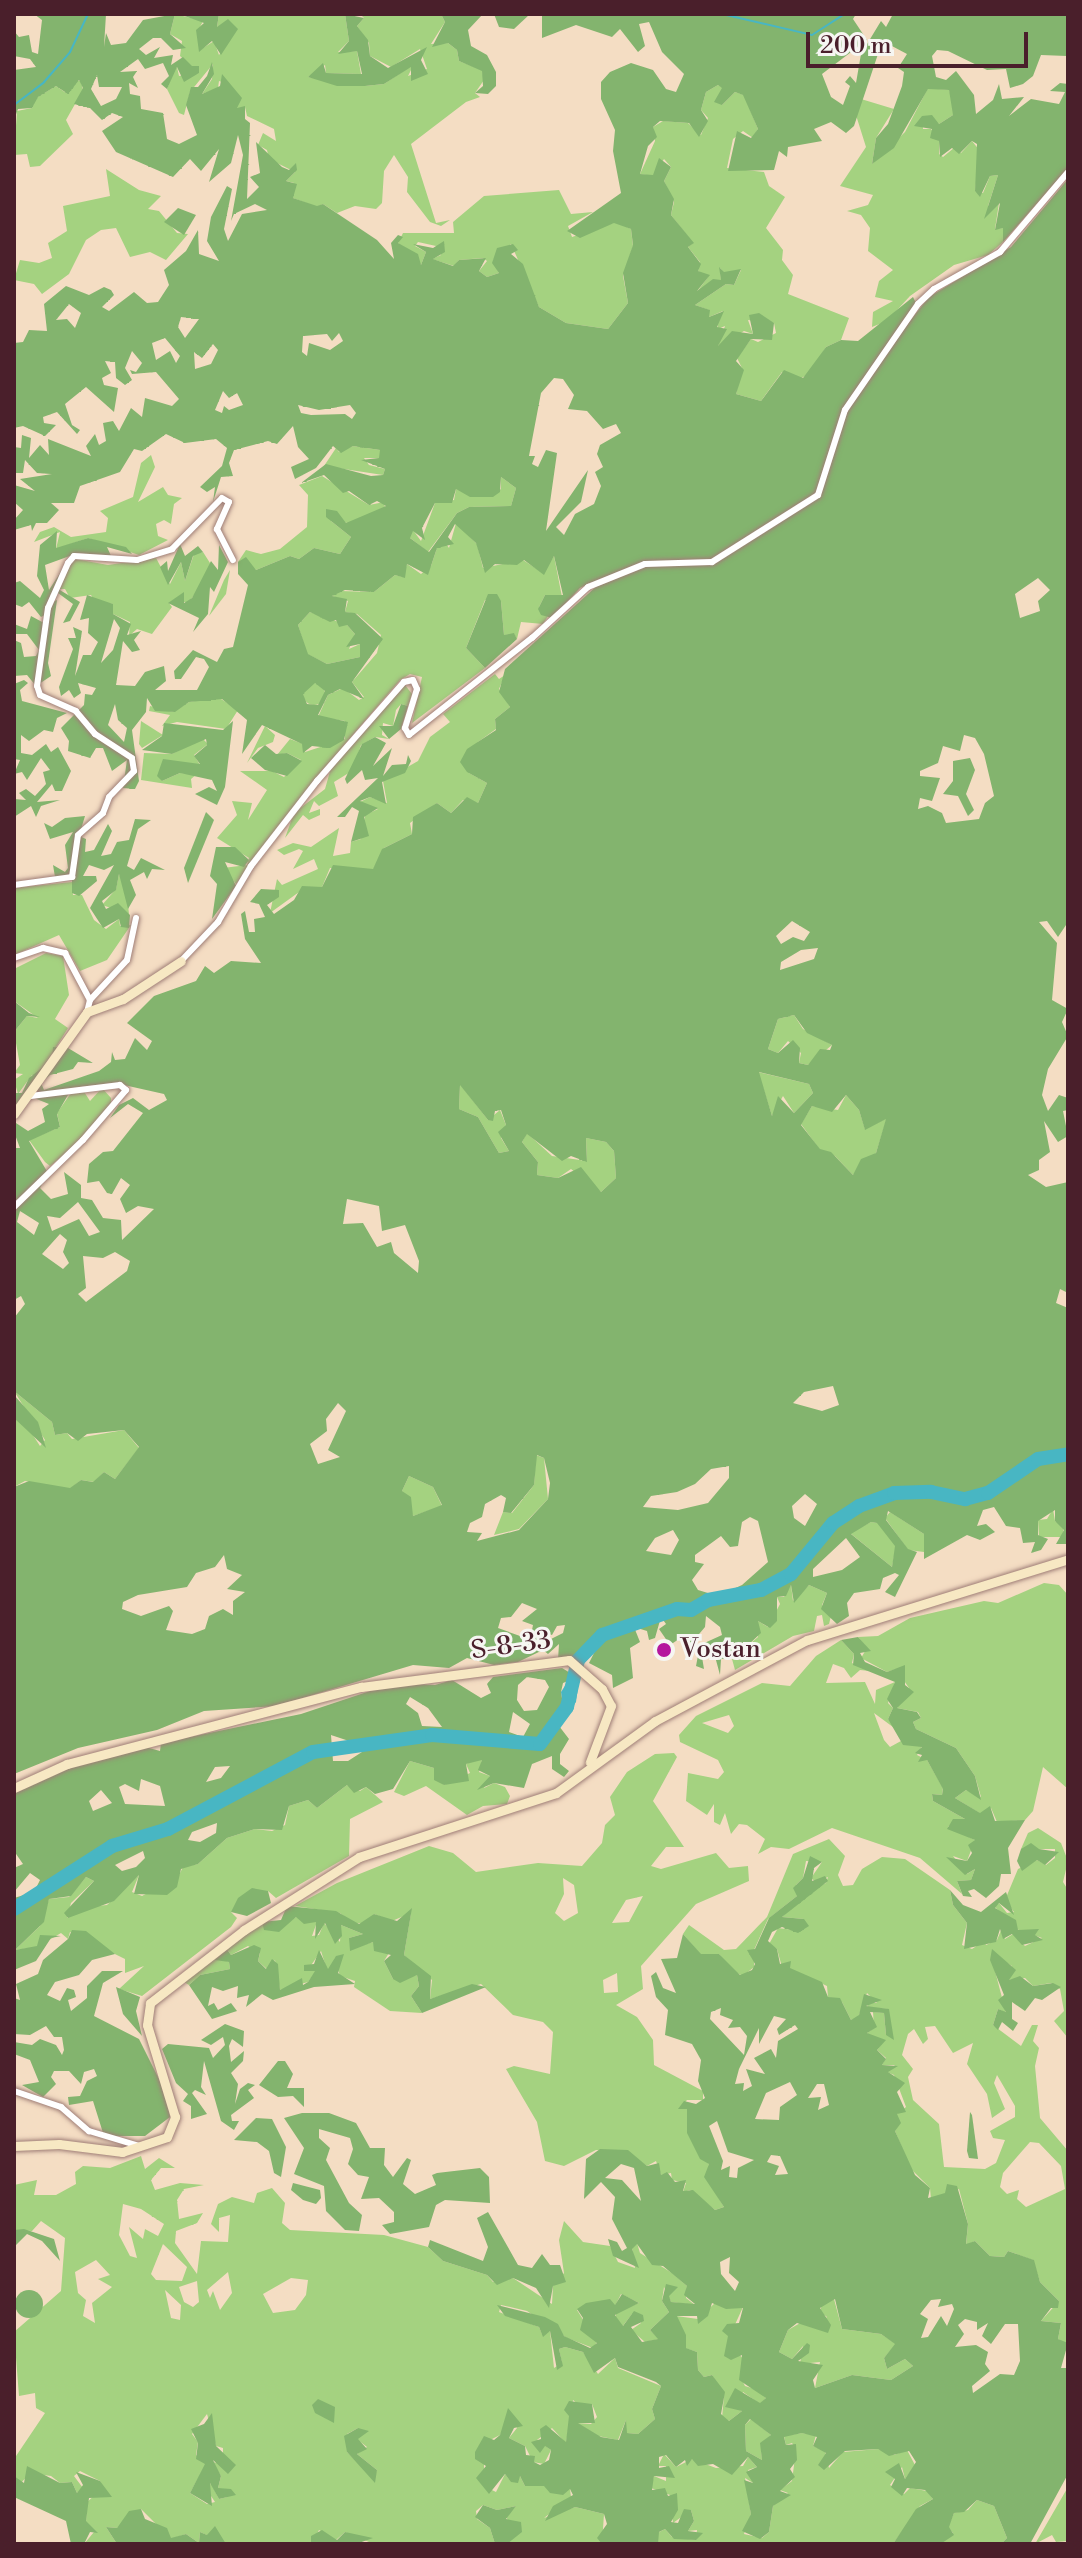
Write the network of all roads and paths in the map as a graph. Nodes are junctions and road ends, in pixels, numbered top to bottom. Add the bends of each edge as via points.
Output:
1 (1068, 172) edge
2 (233, 560) dead end
3 (14, 885) edge
4 (136, 918) dead end
5 (14, 958) edge
6 (181, 961) joint
7 (90, 1000) junction
8 (87, 1012) junction
9 (31, 1096) junction
10 (14, 1114) edge
11 (14, 1207) edge
12 (1068, 1559) edge
13 (589, 1765) junction
14 (14, 1788) edge
15 (14, 2091) edge
16 (14, 2146) edge
17 (143, 2148) junction

1 - 6 street via 1000,252 934,289 918,304 845,410 818,495 720,559 645,564 588,587 409,735 405,728 417,689 413,680 404,682 317,781 251,866 218,922
2 - 3 street via 217,529 229,502 222,498 172,549 137,560 74,556 68,563 48,608 37,686 40,695 76,711 95,734 132,758 134,771 109,797 103,813 78,835 72,877
4 - 7 street via 127,960
5 - 7 street via 43,948 65,953
6 - 8 street via 123,999
7 - 8 street
8 - 9 street
9 - 10 street
9 - 11 street via 120,1085 126,1090 105,1118
12 - 13 street via 807,1640 655,1721
13 - 14 street, Տ-8-33 / Տ-8-33 via 611,1706 602,1689 569,1660 361,1687 67,1764
13 - 17 street via 556,1793 533,1803 395,1841 359,1857 244,1930 158,1994 147,2009 147,2025 175,2117 167,2137
15 - 17 street via 61,2107 89,2131
16 - 17 street via 59,2144 108,2152

